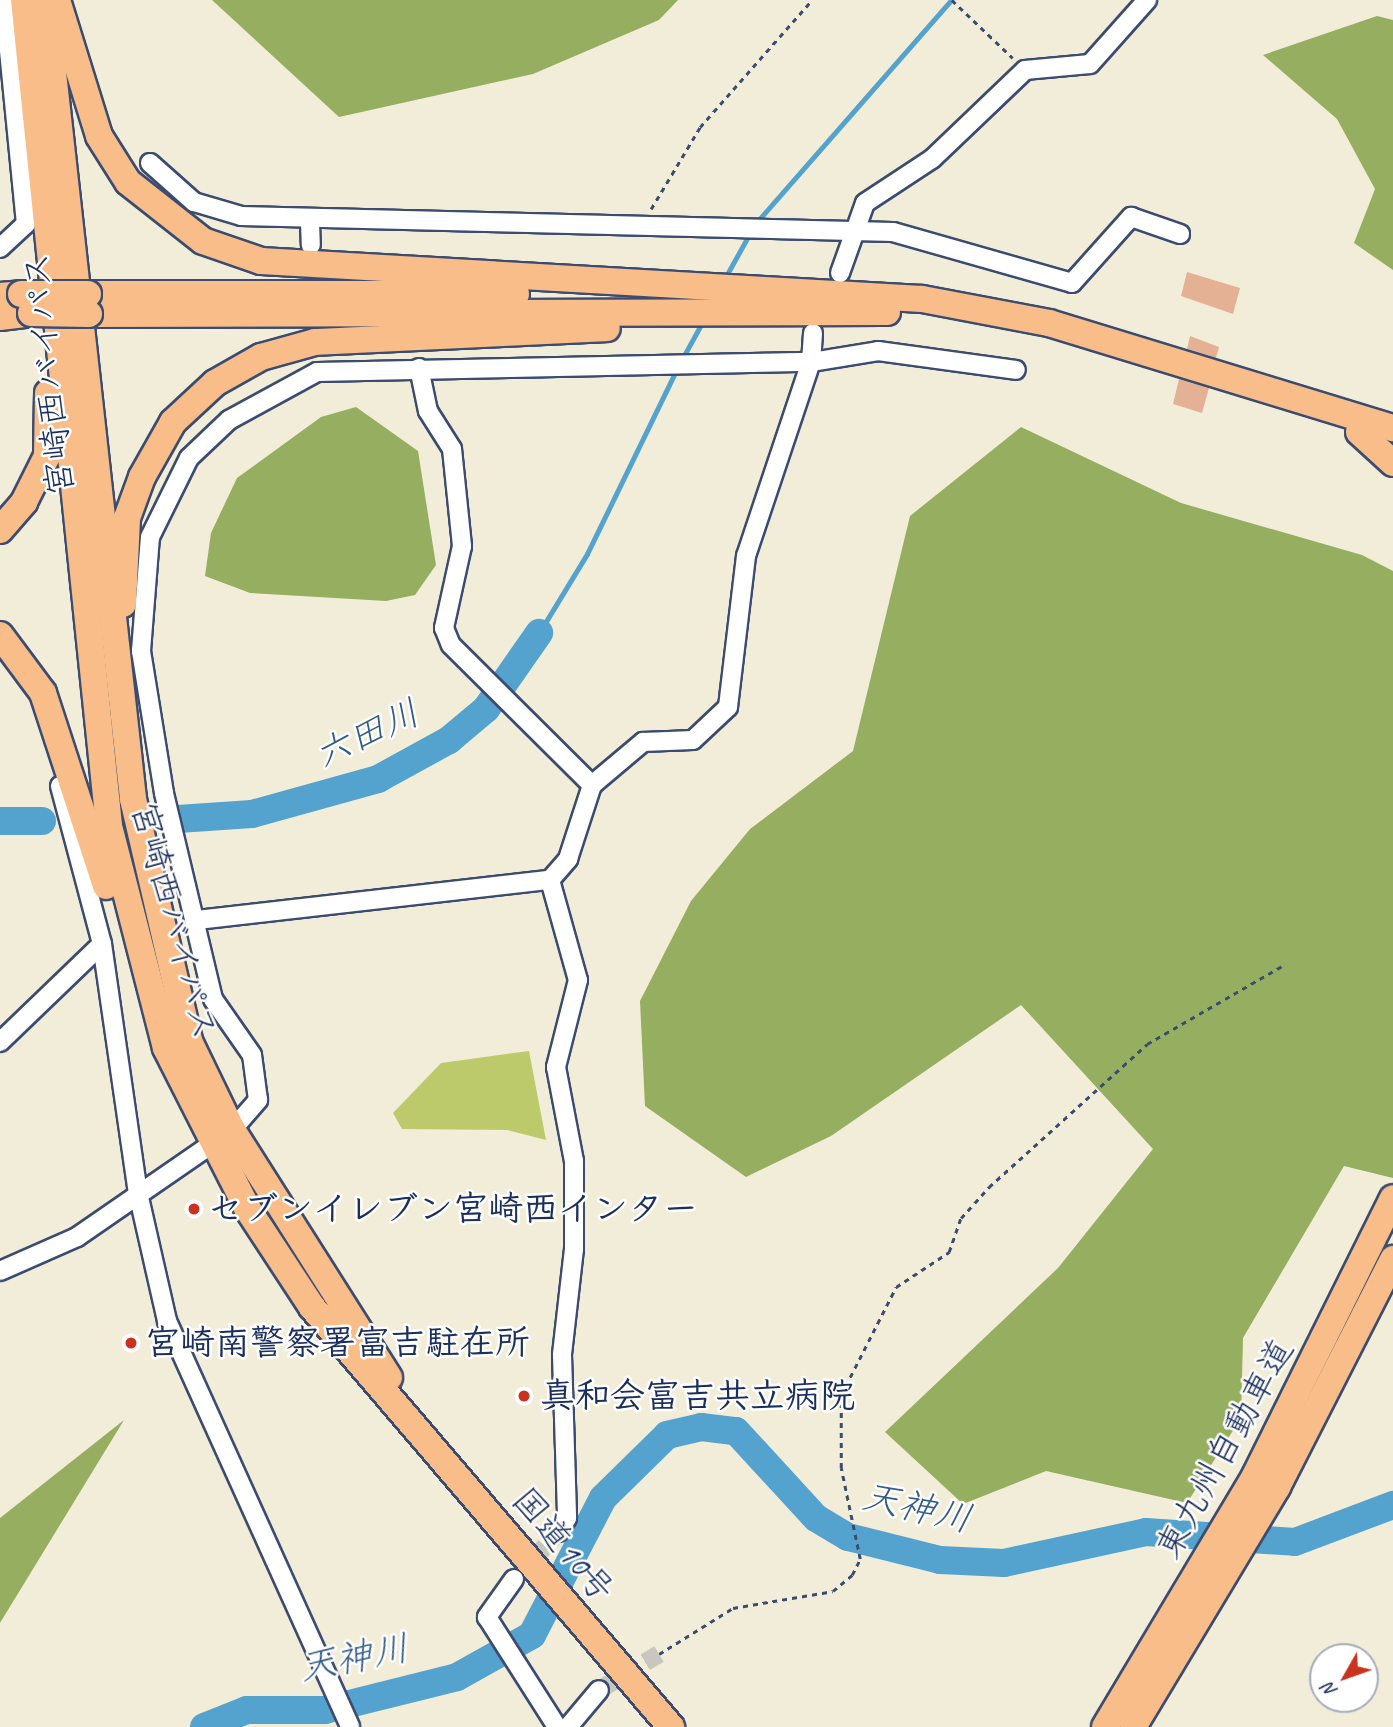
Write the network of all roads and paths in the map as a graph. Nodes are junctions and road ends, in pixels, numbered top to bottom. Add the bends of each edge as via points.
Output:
1 (4, 0) edge
2 (24, 0) edge
3 (45, 0) edge
4 (57, 0) edge
5 (813, 0) edge
6 (952, 0) edge
7 (1147, 0) edge
8 (1025, 70) junction
9 (150, 163) dead end
10 (310, 222) junction
11 (644, 229) junction
12 (850, 234) junction
13 (1180, 234) dead end
14 (311, 245) dead end
15 (0, 248) edge
16 (839, 273) dead end
17 (702, 288) junction
18 (17, 301) edge
19 (89, 304) junction
20 (786, 312) junction
21 (0, 317) edge
22 (813, 333) dead end
23 (60, 359) junction
24 (811, 362) junction
25 (419, 368) junction
26 (1016, 370) dead end
27 (1393, 411) edge
28 (1357, 424) junction
29 (1393, 428) edge
30 (1393, 442) edge
31 (1393, 463) edge
32 (0, 530) edge
33 (0, 635) edge
34 (0, 650) edge
35 (123, 710) junction
36 (592, 785) junction
37 (550, 880) junction
38 (197, 920) junction
39 (102, 944) junction
40 (1282, 966) dead end
41 (144, 974) junction
42 (0, 1042) edge
43 (222, 1136) junction
44 (1393, 1181) edge
45 (138, 1193) junction
46 (1393, 1198) edge
47 (1393, 1259) edge
48 (1362, 1265) junction
49 (0, 1271) edge
50 (402, 1407) joint
51 (1266, 1482) junction
52 (559, 1532) tunnel mouth
53 (514, 1579) tunnel mouth
54 (659, 1654) tunnel mouth
55 (598, 1690) tunnel mouth
56 (350, 1727) edge
57 (556, 1727) edge
58 (568, 1727) edge
59 (671, 1727) edge
60 (1105, 1727) edge
61 (1132, 1727) edge

1 - 15 street via 26,224
2 - 23 highway, 宮崎西バイパス
3 - 35 highway, 宮崎西バイパス
4 - 17 highway via 99,136 128,182 203,241 261,261
5 - 11 path via 700,127 657,191
6 - 8 path
7 - 8 street via 1090,64
8 - 12 street via 932,159 865,203
9 - 10 street via 194,202 242,216
10 - 11 street
10 - 14 street
11 - 12 street
12 - 13 street via 893,232 1072,283 1131,217
12 - 16 street
17 - 19 highway via 672,295
17 - 28 highway via 911,298 1049,323
18 - 19 highway, bridge
18 - 21 highway
19 - 20 highway
20 - 28 highway via 929,315 1031,336
20 - 35 highway via 759,320 314,342 261,357 215,383 166,433 127,518
22 - 24 street
23 - 32 highway via 48,379 47,456 24,502
23 - 41 highway, 宮崎西バイパス via 108,826
24 - 25 street
24 - 26 street via 878,351 929,353
24 - 36 street via 746,556 728,707 693,740 643,742
25 - 36 street via 428,411 452,449 462,546 444,628 452,645
25 - 38 street via 313,364 229,420 189,458 150,537 141,651 164,793
27 - 28 highway
28 - 29 highway
28 - 30 highway
28 - 31 highway
33 - 41 highway via 43,693 117,926
34 - 39 street via 41,714
35 - 43 highway, 宮崎西バイパス via 133,799 190,1043
36 - 37 street via 568,859
37 - 38 street
37 - 52 street via 578,980 556,1067 575,1161 574,1249 562,1355 567,1518
38 - 43 street via 213,999 252,1055 259,1082 251,1113
39 - 42 street
39 - 45 street
40 - 54 path via 1147,1044 989,1187 961,1218 949,1252 896,1287 841,1395 841,1468 860,1559 852,1575 833,1591 733,1608
41 - 43 highway, 宮崎西バイパス via 166,1048
43 - 45 street
43 - 50 highway, 宮崎西バイパス via 312,1307
44 - 48 highway
45 - 49 street via 77,1237
45 - 56 street via 167,1321
46 - 48 highway, 東九州自動車道
47 - 51 highway, 東九州自動車道
48 - 51 highway, 東九州自動車道
50 - 59 highway, 国道10号
51 - 60 highway, 東九州自動車道
51 - 61 highway, 東九州自動車道
53 - 57 street via 487,1617
55 - 58 street

